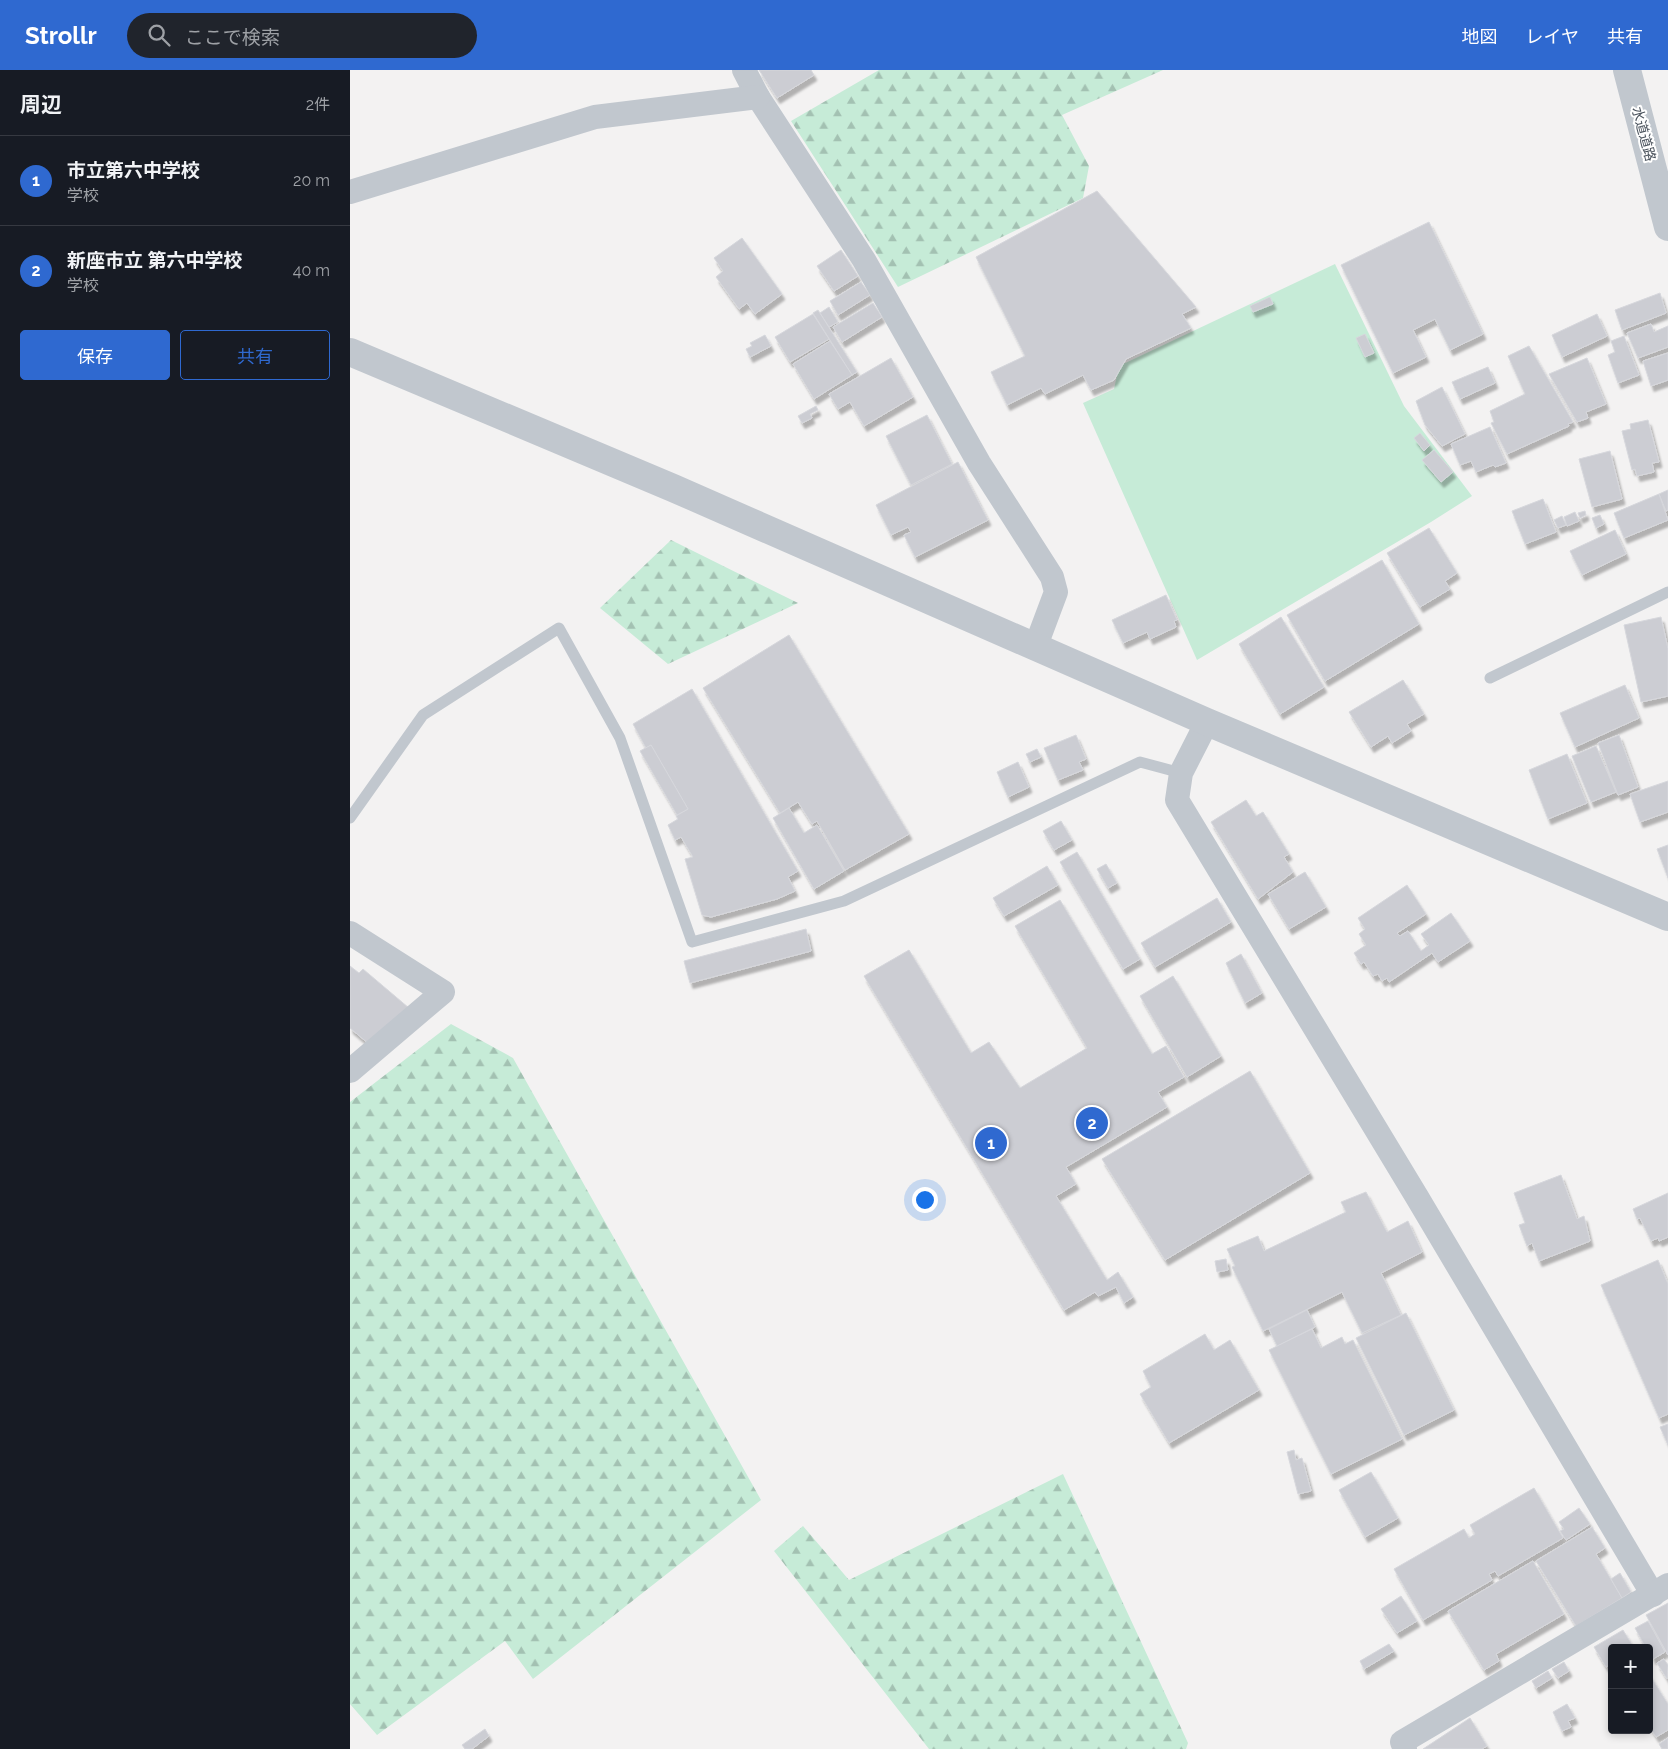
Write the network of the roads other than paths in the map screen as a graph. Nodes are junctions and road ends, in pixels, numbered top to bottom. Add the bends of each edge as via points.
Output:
1 (744, 70) edge
2 (1627, 70) edge
3 (758, 97) junction
4 (350, 192) edge
5 (1668, 227) edge
6 (350, 352) edge
7 (1668, 592) edge
8 (1035, 648) junction
9 (1490, 678) dead end
10 (1207, 722) junction
11 (1181, 773) junction
12 (350, 818) edge
13 (1668, 917) edge
14 (350, 933) edge
15 (350, 1072) edge
16 (1660, 1590) edge
17 (1405, 1749) edge

1 - 3 street
2 - 5 street, 水道道路
3 - 4 street via 595,117
3 - 8 street via 864,260 979,463 1052,577 1056,592
6 - 8 street via 673,488
7 - 9 lane
8 - 10 street
10 - 11 street
10 - 13 street
11 - 12 lane via 1140,762 844,901 692,942 620,738 559,628 423,715
11 - 16 street via 1177,800
14 - 15 street via 443,992
16 - 17 street via 1402,1742

